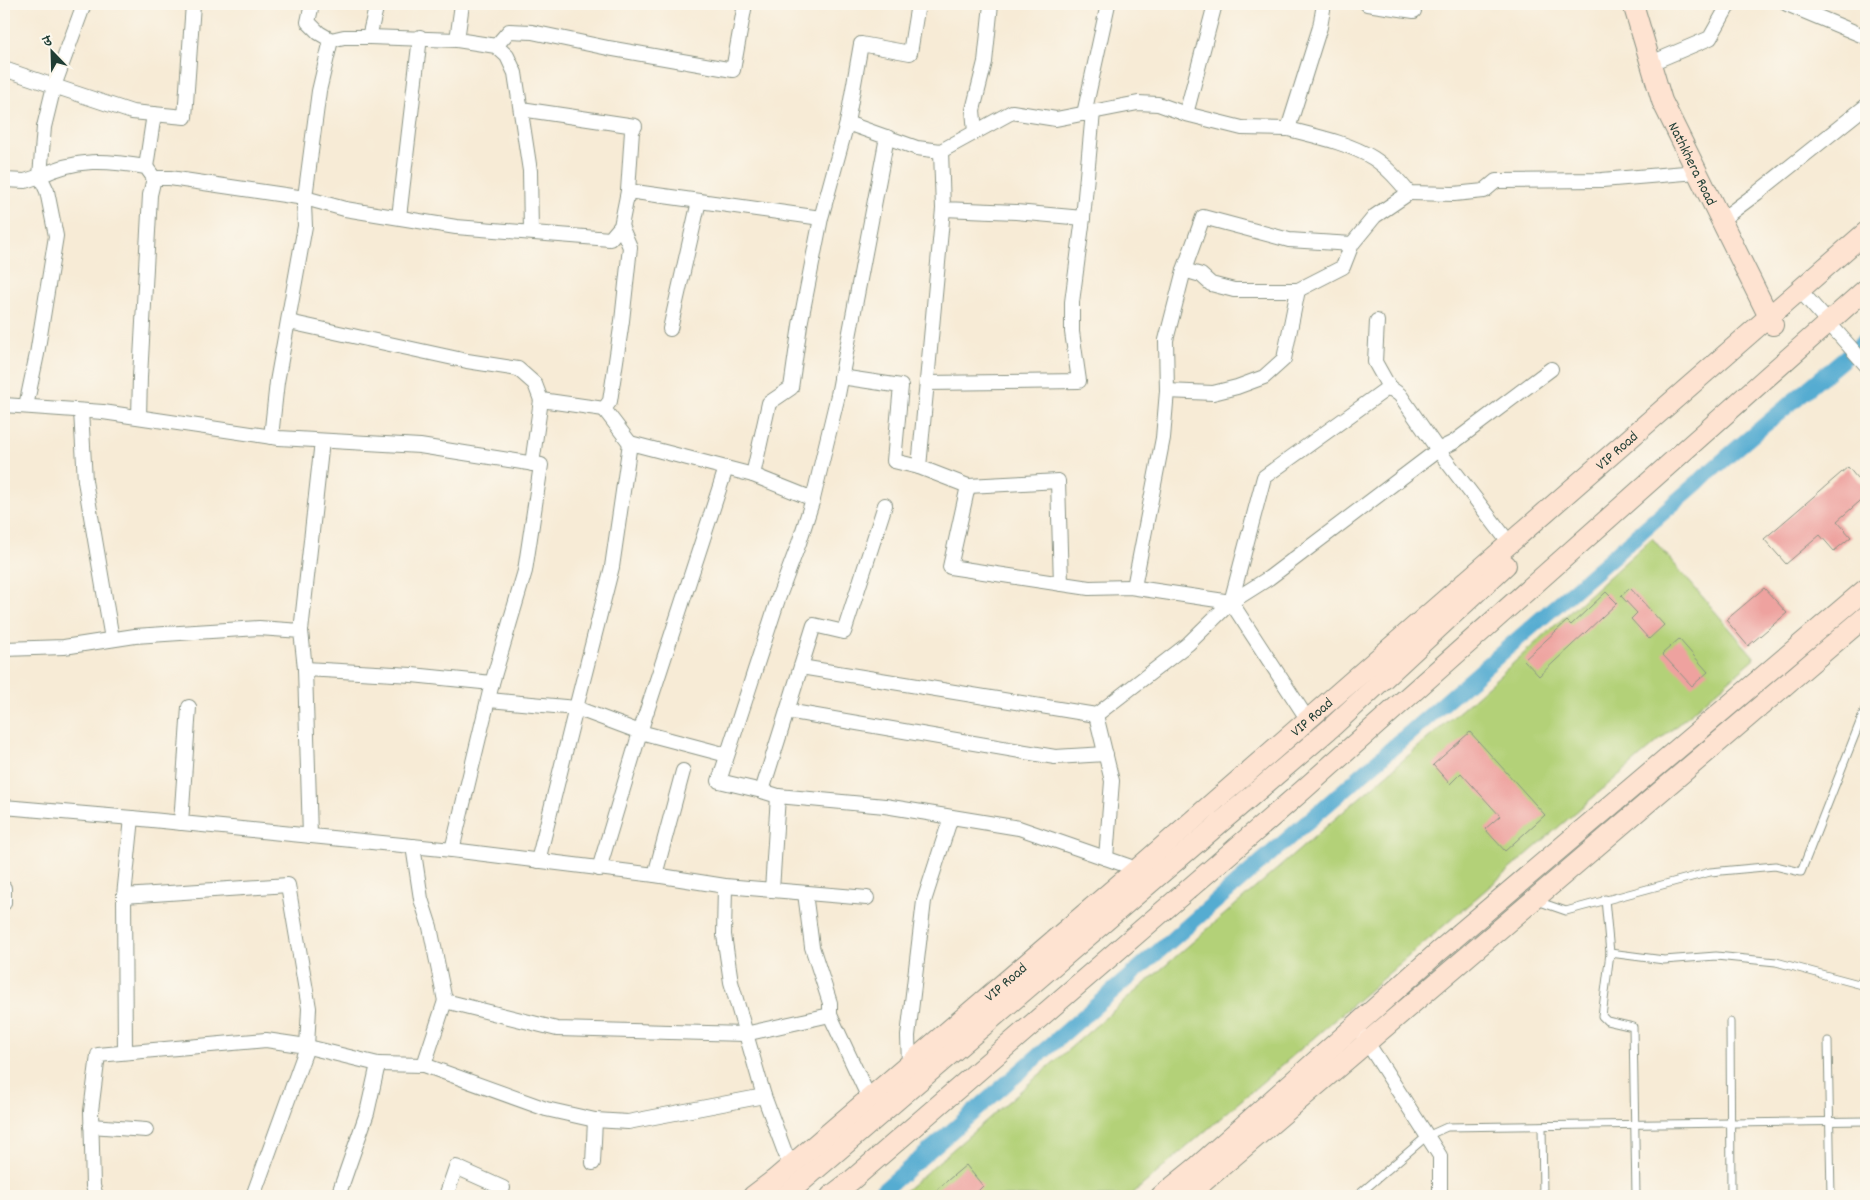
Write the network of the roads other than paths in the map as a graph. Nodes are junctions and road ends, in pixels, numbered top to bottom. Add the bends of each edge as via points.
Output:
1 (84, 4) edge
2 (193, 4) edge
3 (312, 4) edge
4 (377, 4) edge
5 (462, 4) edge
6 (745, 4) edge
7 (918, 4) edge
8 (991, 4) edge
9 (1108, 4) edge
10 (1214, 4) edge
11 (1324, 4) edge
12 (1367, 4) edge
13 (1414, 4) edge
14 (1633, 4) edge
15 (1729, 4) edge
16 (1787, 4) edge
17 (369, 37) junction
18 (420, 37) junction
19 (1866, 37) edge
20 (331, 40) junction
21 (457, 40) junction
22 (496, 46) junction
23 (1651, 64) junction
24 (4, 70) edge
25 (54, 86) junction
26 (1866, 106) edge
27 (521, 109) junction
28 (1089, 113) junction
29 (154, 114) junction
30 (1186, 114) junction
31 (847, 122) junction
32 (1288, 129) junction
33 (975, 132) junction
34 (886, 137) junction
35 (941, 151) junction
36 (150, 172) junction
37 (1697, 172) junction
38 (40, 176) junction
39 (4, 180) edge
40 (628, 191) junction
41 (1409, 193) junction
42 (305, 198) junction
43 (698, 201) junction
44 (943, 209) junction
45 (399, 217) junction
46 (821, 218) junction
47 (1083, 218) junction
48 (1721, 220) junction
49 (622, 226) junction
50 (531, 232) junction
51 (1866, 232) edge
52 (1352, 244) junction
53 (1866, 244) edge
54 (1184, 270) junction
55 (1866, 288) edge
56 (1298, 290) junction
57 (1805, 296) junction
58 (1377, 321) dead end
59 (1771, 321) junction
60 (1828, 321) junction
61 (289, 322) junction
62 (670, 329) dead end
63 (1866, 365) edge
64 (1551, 369) dead end
65 (842, 377) junction
66 (927, 383) junction
67 (1389, 387) junction
68 (1167, 391) junction
69 (541, 400) junction
70 (4, 405) edge
71 (26, 406) junction
72 (604, 409) junction
73 (81, 410) junction
74 (139, 418) junction
75 (271, 437) junction
76 (322, 441) junction
77 (630, 444) junction
78 (1438, 450) junction
79 (532, 464) junction
80 (919, 467) junction
81 (726, 468) junction
82 (754, 475) junction
83 (968, 486) junction
84 (813, 499) junction
85 (886, 505) dead end
86 (1510, 544) junction
87 (1060, 584) junction
88 (1134, 587) junction
89 (1866, 590) edge
90 (1231, 602) junction
91 (1866, 616) edge
92 (301, 631) junction
93 (112, 639) junction
94 (4, 649) edge
95 (801, 667) junction
96 (305, 668) junction
97 (492, 683) junction
98 (488, 700) junction
99 (189, 707) dead end
100 (1866, 707) edge
101 (576, 708) junction
102 (787, 711) junction
103 (1096, 715) junction
104 (1308, 720) junction
105 (640, 732) junction
106 (1106, 754) junction
107 (727, 755) junction
108 (683, 771) dead end
109 (762, 791) junction
110 (778, 796) junction
111 (4, 807) edge
112 (951, 817) junction
113 (132, 818) junction
114 (180, 823) junction
115 (310, 836) junction
116 (413, 846) junction
117 (452, 850) junction
118 (1106, 858) junction
119 (538, 861) junction
120 (599, 868) junction
121 (1137, 869) junction
122 (655, 875) junction
123 (726, 886) junction
124 (4, 888) edge
125 (772, 890) junction
126 (805, 892) junction
127 (124, 896) junction
128 (867, 898) dead end
129 (1605, 899) junction
130 (1535, 900) junction
131 (4, 903) edge
132 (1610, 953) junction
133 (1866, 970) edge
134 (1864, 985) edge
135 (445, 1001) junction
136 (830, 1015) junction
137 (1730, 1022) dead end
138 (1355, 1026) junction
139 (745, 1034) junction
140 (1828, 1041) dead end
141 (1368, 1042) junction
142 (308, 1047) junction
143 (125, 1052) junction
144 (378, 1064) junction
145 (909, 1064) junction
146 (424, 1065) junction
147 (764, 1096) junction
148 (869, 1098) junction
149 (595, 1120) junction
150 (1866, 1121) edge
151 (1830, 1122) junction
152 (1731, 1123) junction
153 (1635, 1125) junction
154 (92, 1126) junction
155 (1542, 1126) junction
156 (146, 1130) dead end
157 (1427, 1136) junction
158 (593, 1162) dead end
159 (790, 1166) junction
160 (503, 1188) dead end
161 (96, 1196) edge
162 (253, 1196) edge
163 (338, 1196) edge
164 (446, 1196) edge
165 (753, 1196) edge
166 (785, 1196) edge
167 (831, 1196) edge
168 (1161, 1196) edge
169 (1188, 1196) edge
170 (1357, 1196) edge
171 (1440, 1196) edge
172 (1543, 1196) edge
173 (1636, 1196) edge
174 (1731, 1196) edge
175 (1831, 1196) edge

1 - 25 street
2 - 29 street via 184,117
3 - 20 street via 308,22
4 - 17 street
5 - 21 street
6 - 22 street via 733,70 532,32 509,30
7 - 31 street via 910,53 861,44
8 - 33 street via 985,62 973,110
9 - 28 street
10 - 30 street
11 - 32 street via 1320,27
12 - 13 street via 1414,11
14 - 23 street, Nathkhera Road
15 - 23 street via 1710,38
16 - 19 street
17 - 18 street
17 - 20 street
18 - 21 street
18 - 45 street
20 - 42 street via 319,91
21 - 22 street
22 - 27 street via 507,56 515,73
23 - 37 street, Nathkhera Road via 1662,101
24 - 25 street
25 - 29 street via 132,112
25 - 38 street via 44,127
26 - 48 street
27 - 40 street via 635,126
27 - 50 street via 530,172
28 - 30 street via 1138,104 1158,104
28 - 33 street via 1056,119 1012,112
28 - 47 street
29 - 36 street
30 - 32 street via 1242,128
31 - 34 street
31 - 46 street
32 - 41 street via 1327,139 1372,158 1392,173
33 - 35 street
34 - 35 street via 917,148
34 - 65 street
35 - 44 street
36 - 38 street via 119,162 87,162 60,167
36 - 42 street
36 - 74 street
37 - 41 street via 1602,180 1496,181 1484,191
37 - 48 street, Nathkhera Road
38 - 39 street via 25,181
38 - 71 street via 47,191 56,236
40 - 43 street
40 - 49 street
41 - 52 street via 1375,216
42 - 45 street via 345,209
42 - 61 street via 306,226
43 - 46 street
43 - 62 street
44 - 47 street
44 - 66 street
45 - 50 street via 456,227
46 - 82 street via 790,388 769,403
47 - 66 street via 1072,302 1072,332 1079,381
48 - 59 street, Nathkhera Road
49 - 50 street via 610,239
49 - 72 street via 630,246 610,401
51 - 59 street, VIP Road
52 - 54 street via 1289,240 1203,217
52 - 56 street via 1343,267
53 - 57 street, VIP Road
54 - 56 street via 1201,275 1211,284 1234,290
54 - 68 street via 1166,340
55 - 60 street
56 - 68 street via 1284,359 1264,377 1213,393
57 - 59 street, VIP Road
57 - 60 street
58 - 67 street via 1375,362
59 - 86 street, VIP Road
59 - 166 street, VIP Road via 1333,726
60 - 63 street
60 - 167 street via 1302,791
61 - 69 street via 518,369 535,384
61 - 75 street via 277,382
64 - 78 street via 1454,442
65 - 80 street via 901,386 894,462
65 - 84 street
66 - 80 street
67 - 78 street via 1400,396
67 - 90 street via 1264,478
68 - 88 street via 1163,438
69 - 72 street
69 - 79 street
70 - 71 street
71 - 73 street
72 - 77 street
73 - 74 street
73 - 93 street via 85,480
74 - 75 street
75 - 76 street
76 - 79 street via 420,446
76 - 92 street
77 - 81 street
77 - 101 street via 612,566
78 - 86 street
78 - 90 street via 1269,578
79 - 97 street via 541,465 526,571
80 - 83 street
81 - 82 street
81 - 105 street
82 - 84 street
83 - 87 street via 1058,481
83 - 87 street via 950,567
84 - 107 street
85 - 95 street via 844,632 814,625
86 - 104 street, VIP Road
87 - 88 street via 1088,588
88 - 90 street
89 - 138 street
90 - 103 street via 1188,644
90 - 104 street
91 - 130 street
92 - 93 street via 259,628
92 - 96 street
93 - 94 street via 64,647
95 - 102 street
95 - 103 street
96 - 97 street
96 - 115 street
97 - 98 street
98 - 101 street
98 - 117 street
99 - 114 street
100 - 129 lane via 1801,872 1775,866 1710,872
101 - 105 street
101 - 119 street
102 - 106 street via 1055,757
102 - 109 street
103 - 106 street
104 - 121 street, VIP Road
105 - 107 street
105 - 120 street
106 - 118 street via 1112,781
107 - 109 street via 719,781
108 - 122 street
109 - 110 street
110 - 112 street via 885,806
110 - 125 street
111 - 113 street
112 - 118 street via 1019,828
112 - 145 street via 924,901 908,1036
113 - 114 street
113 - 127 street
114 - 115 street
115 - 116 street
116 - 117 street
116 - 135 street via 421,899
117 - 119 street
118 - 121 street
119 - 120 street
120 - 122 street
121 - 145 street, VIP Road
122 - 123 street
123 - 125 street
123 - 139 street via 724,935 731,982
124 - 131 street
125 - 126 street
126 - 128 street
126 - 136 street via 812,948 830,1003
127 - 142 street via 288,884 309,1008
127 - 143 street
129 - 130 lane via 1566,910
129 - 132 lane
130 - 141 street
132 - 134 lane via 1664,960 1716,956 1776,962
132 - 153 lane via 1602,1016 1607,1021 1633,1027
133 - 134 lane
135 - 139 street via 557,1029
135 - 146 street
136 - 139 street
136 - 148 street
137 - 152 lane
138 - 141 street
138 - 168 street
139 - 147 street
140 - 151 lane
141 - 157 street
141 - 169 street
142 - 143 street via 266,1040
142 - 144 street
142 - 162 street
143 - 154 street via 98,1055
144 - 146 street
144 - 163 street via 367,1114
145 - 148 street, VIP Road
146 - 149 street via 546,1109
147 - 149 street via 628,1122
147 - 159 street
148 - 159 street, VIP Road
149 - 158 street
150 - 151 lane
151 - 152 lane
151 - 175 lane
152 - 153 lane
152 - 174 lane
153 - 155 lane
153 - 173 lane
154 - 156 street
154 - 161 street
155 - 157 lane via 1447,1127
155 - 172 lane
157 - 170 lane
157 - 171 street via 1440,1156
159 - 165 street, VIP Road
160 - 164 street via 456,1167

